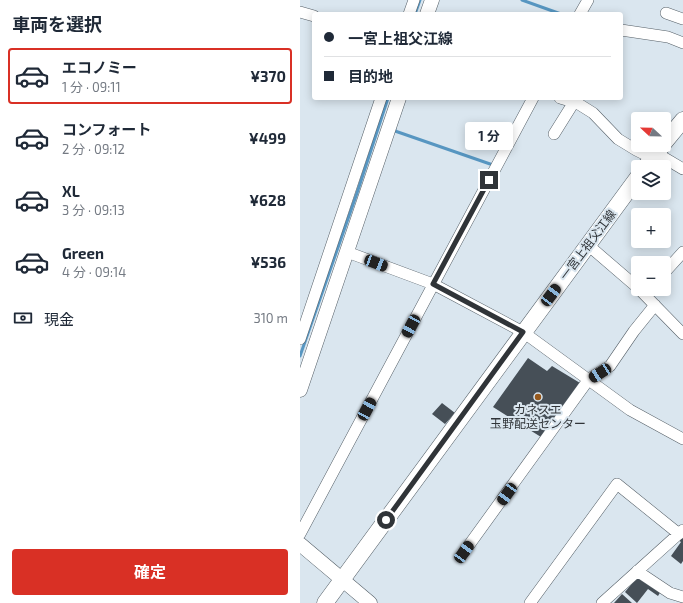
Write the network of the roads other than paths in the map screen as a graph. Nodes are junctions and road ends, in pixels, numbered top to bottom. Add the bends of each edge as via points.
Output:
1 (414, 0) edge
2 (432, 0) edge
3 (588, 0) edge
4 (300, 12) edge
5 (410, 12) edge
6 (428, 12) edge
7 (581, 12) edge
8 (666, 13) dead end
9 (312, 15) edge
10 (683, 19) edge
11 (623, 30) edge
12 (683, 43) edge
13 (380, 100) edge
14 (398, 100) edge
15 (532, 100) edge
16 (567, 100) edge
17 (574, 102) junction
18 (683, 120) edge
19 (554, 134) dead end
20 (656, 153) edge
21 (683, 169) edge
22 (631, 187) edge
23 (588, 245) junction
24 (347, 252) junction
25 (683, 252) edge
26 (671, 265) edge
27 (631, 280) edge
28 (433, 284) junction
29 (648, 296) edge
30 (655, 306) junction
31 (523, 332) junction
32 (683, 334) edge
33 (300, 339) edge
34 (589, 379) junction
35 (300, 390) edge
36 (683, 439) edge
37 (681, 532) edge
38 (300, 534) edge
39 (300, 544) edge
40 (464, 552) dead end
41 (638, 571) junction
42 (342, 578) junction
43 (683, 597) edge
44 (325, 603) edge
45 (370, 603) edge
46 (530, 603) edge
47 (602, 603) edge

1 - 5 street
2 - 6 street
3 - 7 street
4 - 9 street
8 - 10 street
11 - 12 street via 668,37
13 - 33 street
14 - 24 street
15 - 28 street
16 - 17 street
17 - 19 street
17 - 20 street via 592,113 618,139 636,150
18 - 20 main road
20 - 21 street
22 - 23 main road, 一宮上祖父江線
23 - 27 street
23 - 31 main road, 一宮上祖父江線
24 - 28 street
24 - 35 street
25 - 26 street
28 - 31 street
28 - 38 street
29 - 30 street
30 - 32 street
30 - 34 street via 634,330 610,366
31 - 34 street
31 - 42 main road, 一宮上祖父江線
34 - 36 street via 630,410
34 - 40 street
37 - 41 street
37 - 46 street via 617,484
39 - 42 street
41 - 43 street via 670,593
41 - 47 street
42 - 44 main road, 一宮上祖父江線
42 - 45 street

